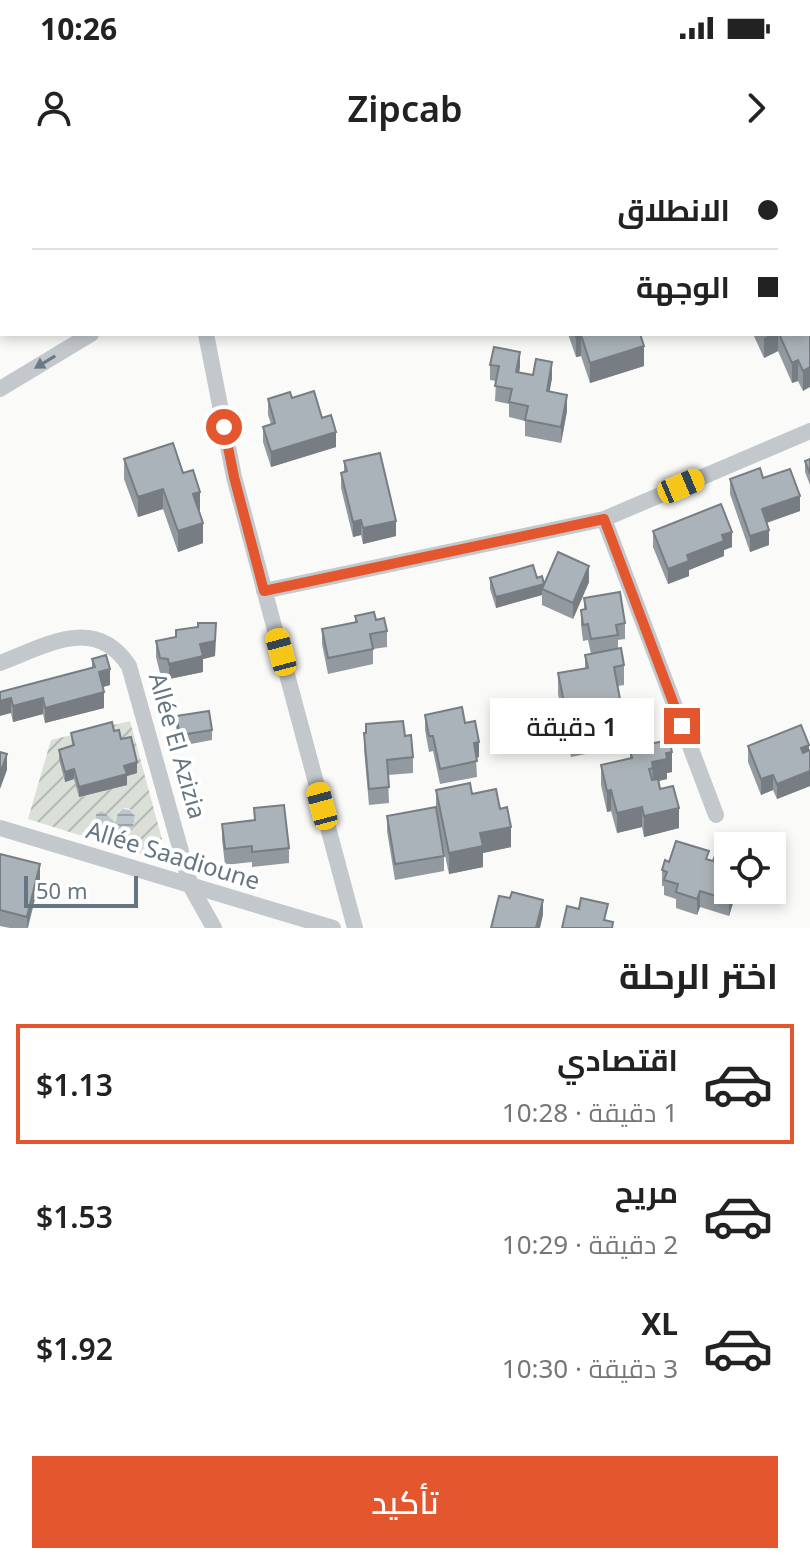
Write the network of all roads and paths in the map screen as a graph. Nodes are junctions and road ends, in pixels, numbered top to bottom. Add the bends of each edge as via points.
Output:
1 (88, 336) edge
2 (206, 336) edge
3 (0, 389) edge
4 (810, 431) edge
5 (604, 519) junction
6 (264, 591) junction
7 (0, 663) edge
8 (716, 815) dead end
9 (0, 828) edge
10 (191, 887) junction
11 (214, 928) edge
12 (333, 928) edge
13 (355, 928) edge

1 -> 3 street
2 - 6 street via 234,477
4 - 5 street
5 - 6 street
5 - 8 street
6 - 13 street
7 - 10 street, Allée El Azizia via 53,643 91,636 120,652 129,666
9 - 10 street, Allée Saadioune
10 - 11 street, Allée El Azizia
10 - 12 street, Allée Saadioune

